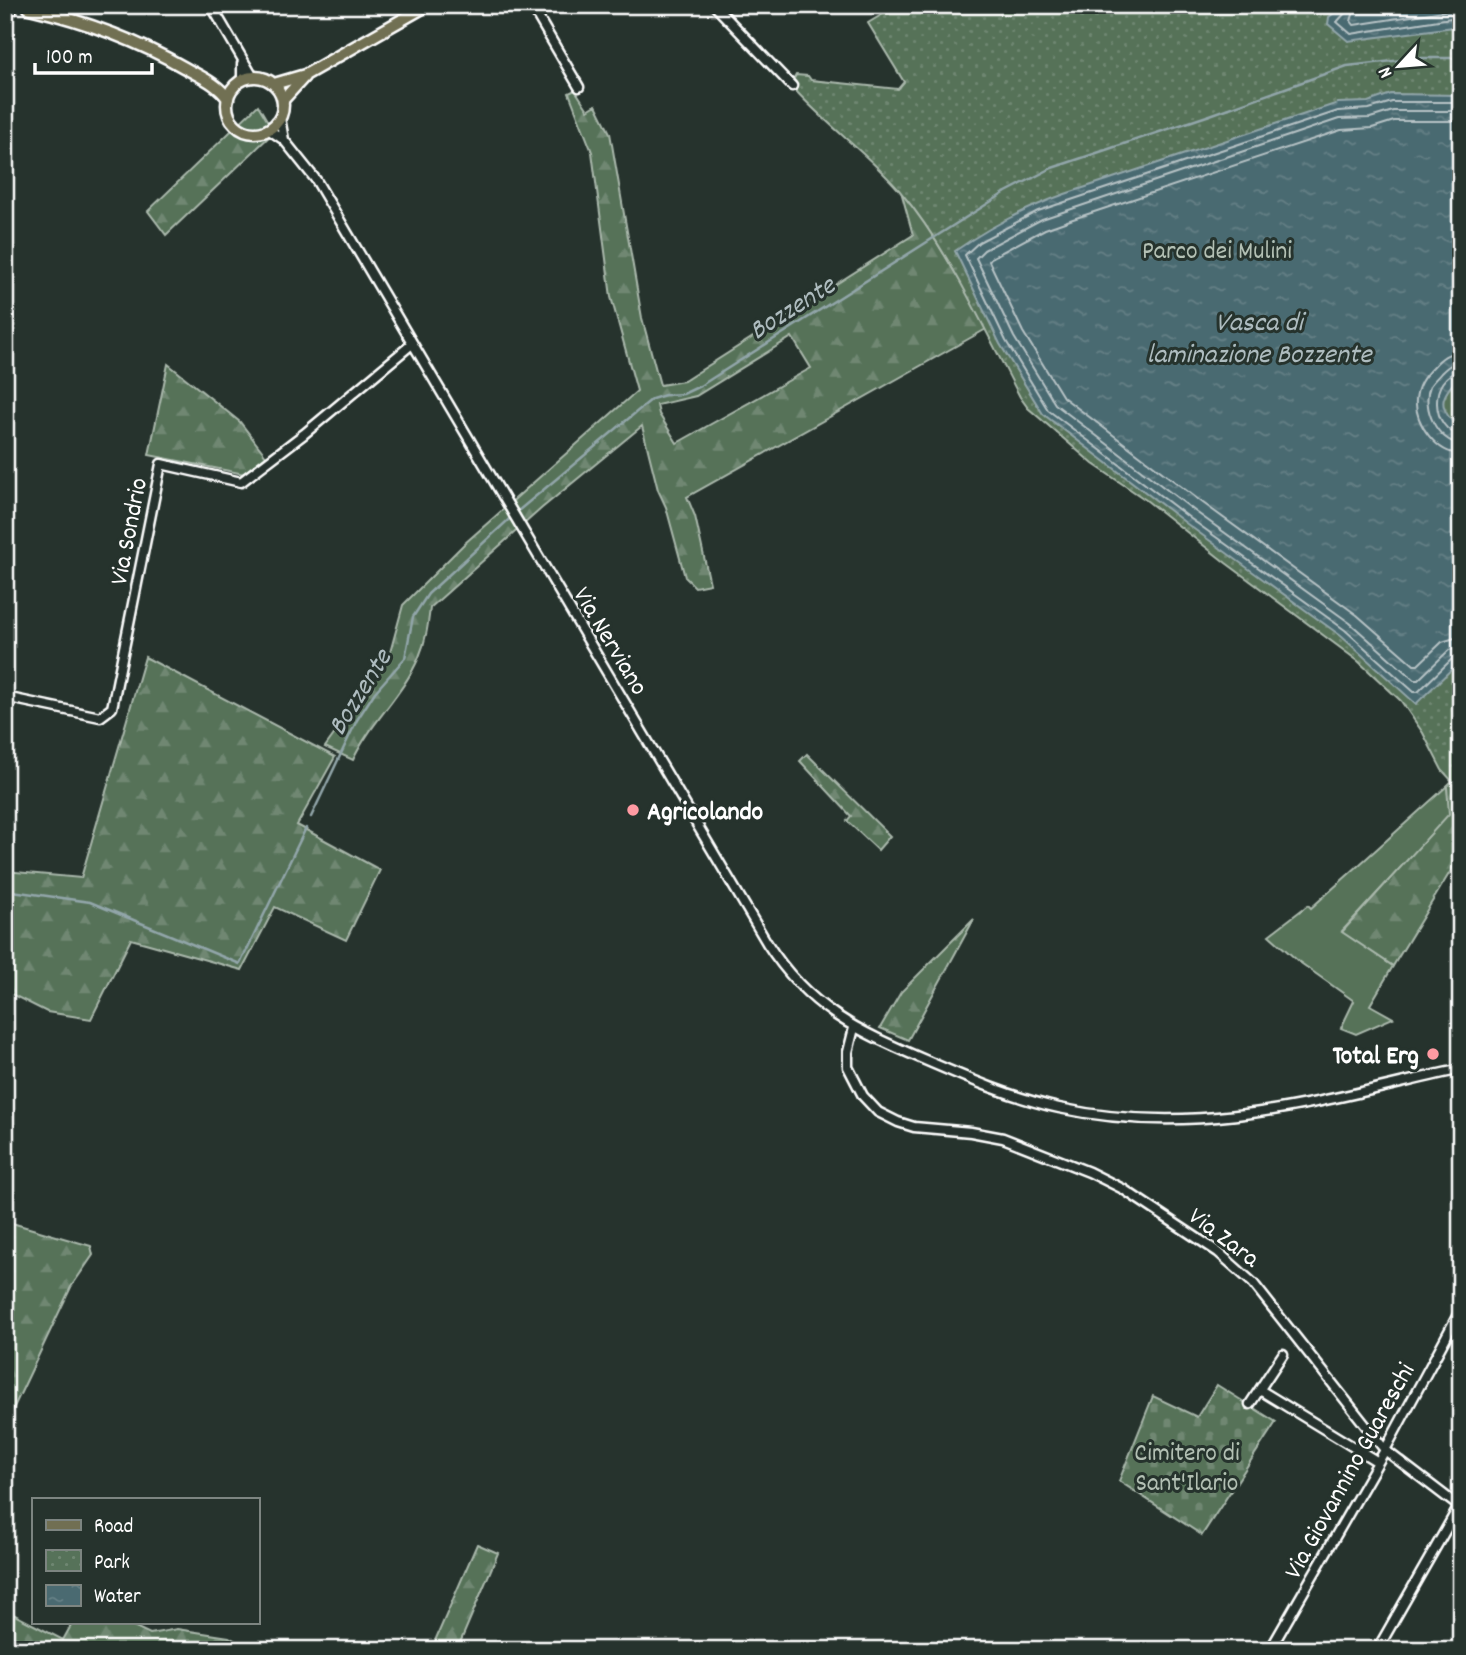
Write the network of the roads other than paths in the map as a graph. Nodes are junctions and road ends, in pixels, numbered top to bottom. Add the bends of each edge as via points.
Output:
1 (12, 5) edge
2 (211, 5) edge
3 (428, 5) edge
4 (531, 5) edge
5 (714, 5) edge
6 (29, 8) dead end
7 (5, 15) edge
8 (241, 58) junction
9 (306, 75) junction
10 (253, 77) junction
11 (210, 82) junction
12 (238, 84) junction
13 (274, 84) junction
14 (792, 86) dead end
15 (579, 87) dead end
16 (228, 99) junction
17 (283, 100) junction
18 (279, 118) junction
19 (268, 130) junction
20 (285, 140) junction
21 (412, 344) junction
22 (5, 697) edge
23 (853, 1028) junction
24 (1461, 1071) edge
25 (1461, 1309) edge
26 (1283, 1354) dead end
27 (1260, 1390) junction
28 (1250, 1404) dead end
29 (1385, 1450) junction
30 (1378, 1462) junction
31 (1460, 1504) edge
32 (1273, 1649) edge
33 (1377, 1650) edge

1 - 7 highway
2 - 8 street
3 - 9 main road
4 - 15 street
5 - 14 street
6 - 11 main road via 105,29 156,50
8 - 10 street
8 - 12 street
9 - 13 main road
9 - 17 main road
10 - 12 main road
10 - 13 main road
11 - 12 main road
11 - 16 main road
12 - 16 main road
13 - 17 main road
16 - 19 main road via 229,113 242,129
17 - 18 main road
18 - 19 main road
18 - 20 street
19 - 20 street
20 - 21 street, Via Nerviano via 308,168
21 - 22 street, Via Sondrio via 241,482 161,464 112,708 100,717
21 - 23 street, Via Nerviano via 774,953 796,982
23 - 24 street, Via Nerviano via 1034,1102 1091,1114 1157,1120 1255,1114
23 - 29 street, Via Zara via 847,1059 850,1074 868,1102 886,1117 914,1127 992,1136 1034,1150 1116,1185 1218,1252 1253,1283
25 - 29 street, Via Giovannino Guareschi
26 - 27 street
27 - 28 street
27 - 30 street
29 - 30 street, Via Giovannino Guareschi
29 - 31 street, Via Zara
30 - 32 street, Via Giovannino Guareschi
31 - 33 street

